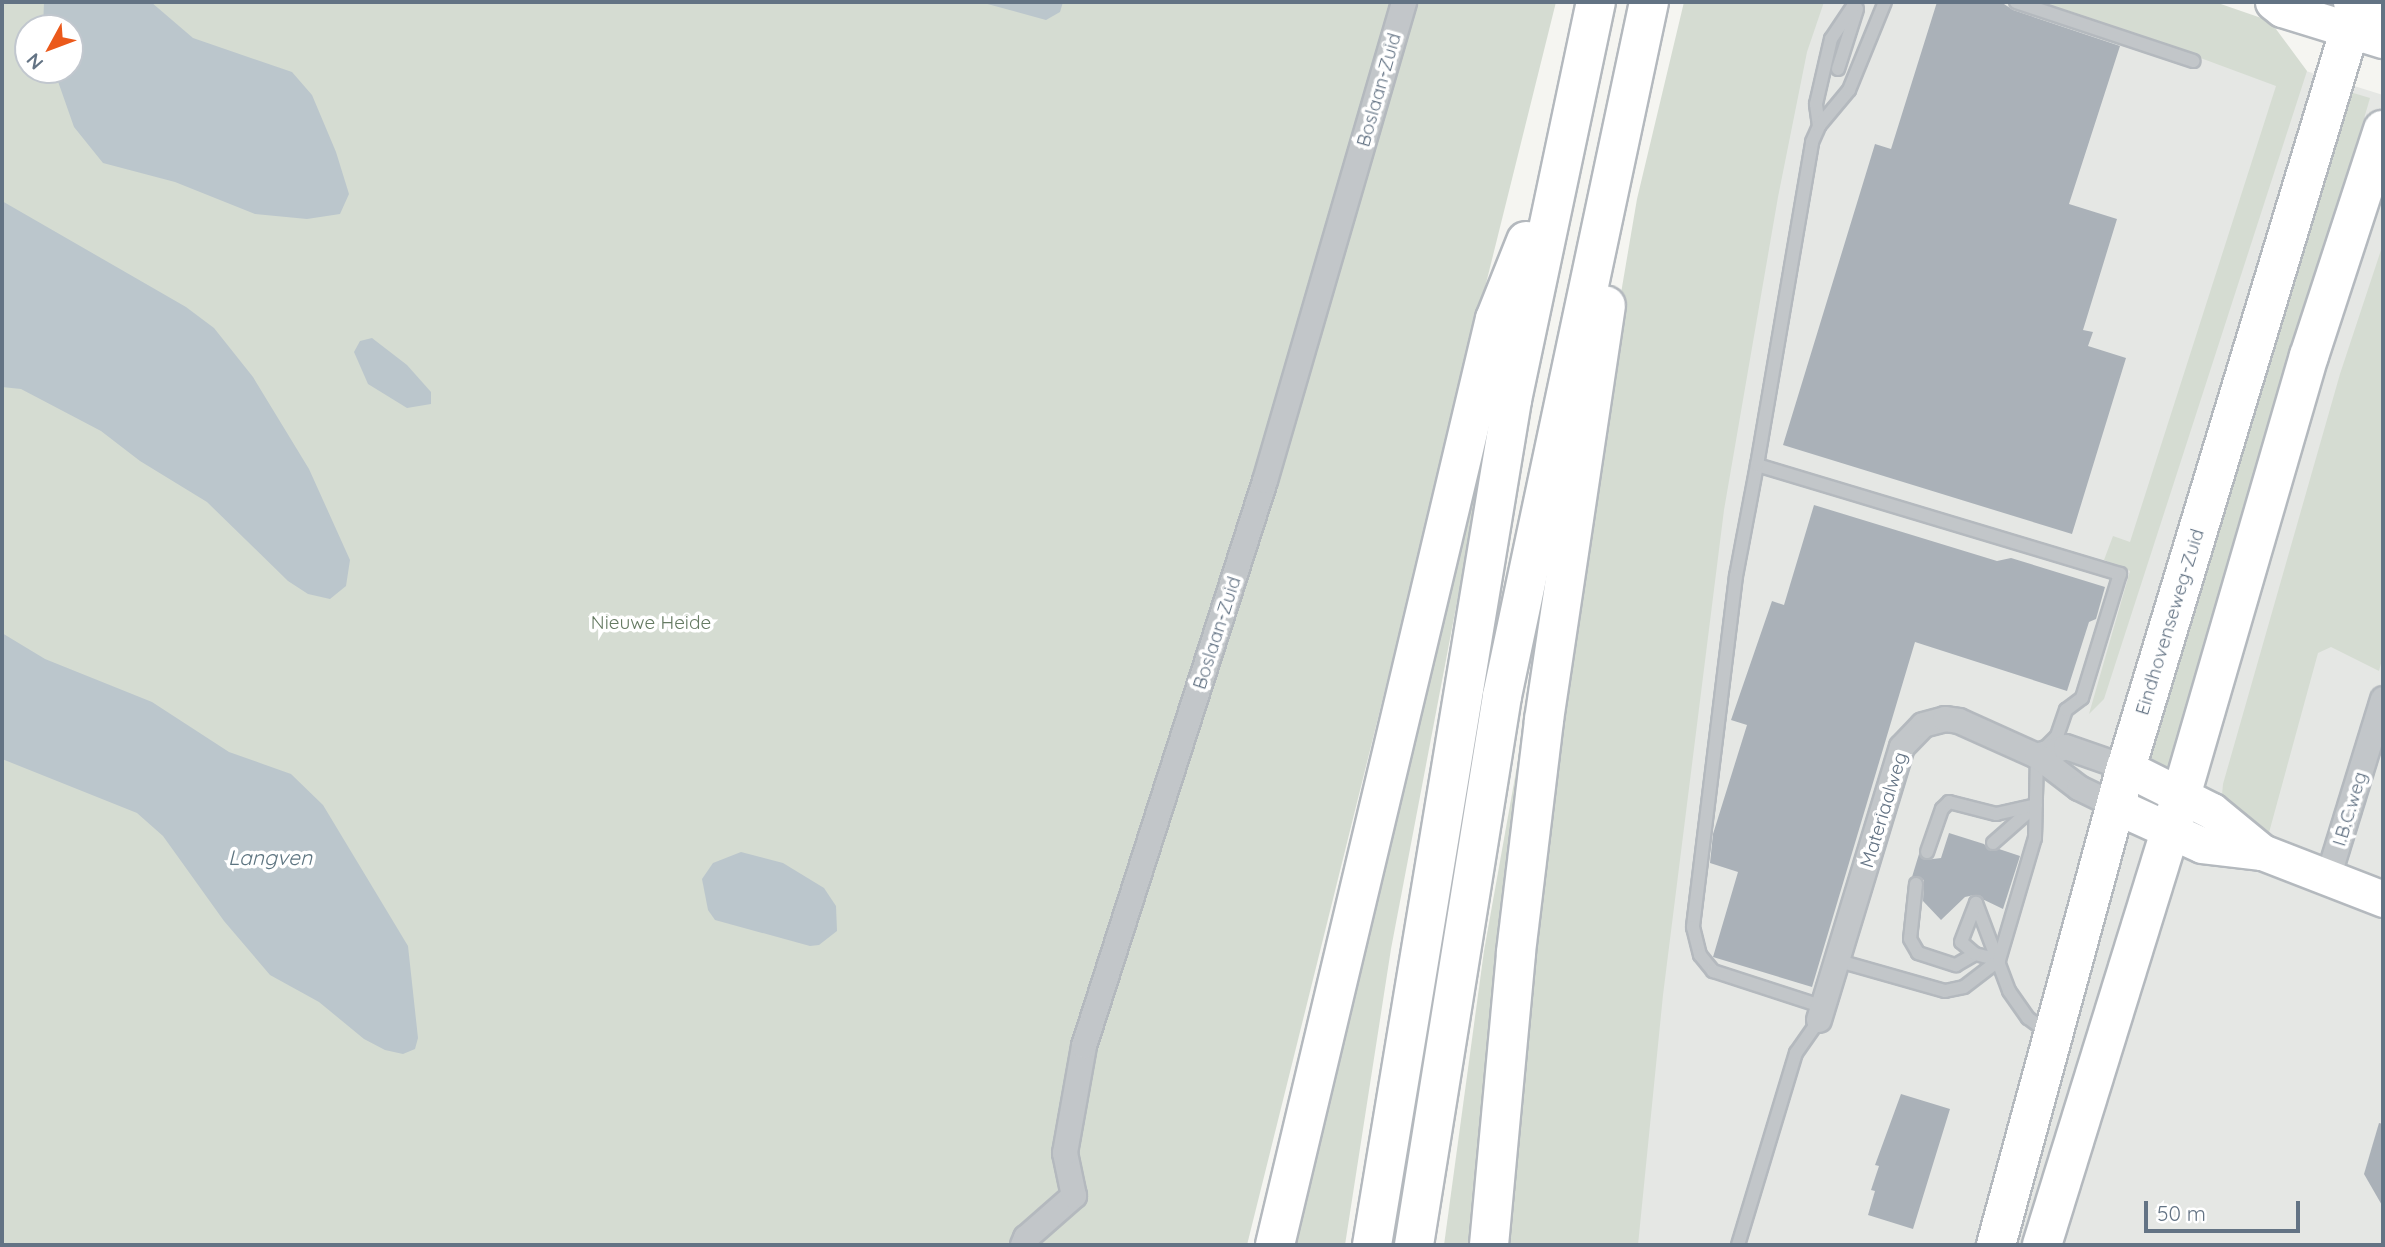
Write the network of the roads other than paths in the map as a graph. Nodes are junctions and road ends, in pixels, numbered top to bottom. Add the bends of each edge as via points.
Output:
1 (1404, 2) edge
2 (1596, 2) edge
3 (1649, 2) edge
4 (1857, 2) edge
5 (1885, 2) edge
6 (2016, 2) edge
7 (2273, 2) edge
8 (2364, 15) edge
9 (2193, 61) dead end
10 (1838, 69) dead end
11 (1819, 126) junction
12 (2383, 130) edge
13 (1563, 148) junction
14 (1615, 157) junction
15 (1757, 465) junction
16 (2383, 699) edge
17 (2037, 757) junction
18 (2126, 768) junction
19 (2181, 796) junction
20 (2036, 805) junction
21 (2116, 806) junction
22 (2169, 831) junction
23 (1993, 843) dead end
24 (1927, 852) dead end
25 (2262, 852) junction
26 (2329, 878) junction
27 (1916, 884) dead end
28 (2383, 899) edge
29 (1975, 954) junction
30 (1999, 960) junction
31 (1839, 961) junction
32 (1821, 1014) junction
33 (2055, 1038) junction
34 (1023, 1245) edge
35 (1275, 1245) edge
36 (1372, 1245) edge
37 (1414, 1245) edge
38 (1489, 1245) edge
39 (1738, 1245) edge
40 (1996, 1245) edge
41 (2042, 1245) edge

1 - 34 street, Boslaan-Zuid via 1265,481 1084,1046 1065,1153 1074,1196
2 - 13 main road
3 - 14 main road
4 - 10 lane
4 - 11 lane via 1831,38 1816,104
5 - 11 lane via 1849,90
6 - 9 lane
7 - 8 street via 2282,9
8 - 18 main road, Eindhovenseweg-Zuid
11 - 15 lane via 1812,142
12 - 19 main road via 2309,356
13 - 35 main road via 1495,319
13 - 36 main road via 1512,400
14 - 37 main road via 1502,696
14 - 38 main road via 1605,319 1542,734
15 - 17 lane via 2120,574 2082,698 2063,716 2057,736
15 - 32 lane via 1737,576 1693,927 1700,955 1713,971
16 - 26 street, I.B.C.weg
17 - 18 street via 2066,747
17 - 20 lane
17 - 21 street, Materiaalweg via 2079,788
17 - 31 street, Materiaalweg via 1959,721 1933,720 1913,732 1902,747
18 - 19 street
18 - 21 main road, Eindhovenseweg-Zuid
19 - 22 main road
19 - 25 street via 2212,811
20 - 23 lane
20 - 24 lane via 1996,814 1949,802 1942,809
20 - 30 lane via 2035,838
21 - 22 street
21 - 33 main road, Eindhovenseweg-Zuid
22 - 25 street via 2202,845
22 - 41 main road
25 - 26 street
26 - 28 street
27 - 29 lane via 1910,939 1917,953 1956,965
29 - 30 lane
29 - 30 lane via 1961,942 1976,903
30 - 31 lane via 1964,986 1945,991
30 - 33 lane via 2009,991 2028,1018
31 - 32 street, Materiaalweg
32 - 39 lane via 1796,1053
33 - 40 main road, Eindhovenseweg-Zuid

